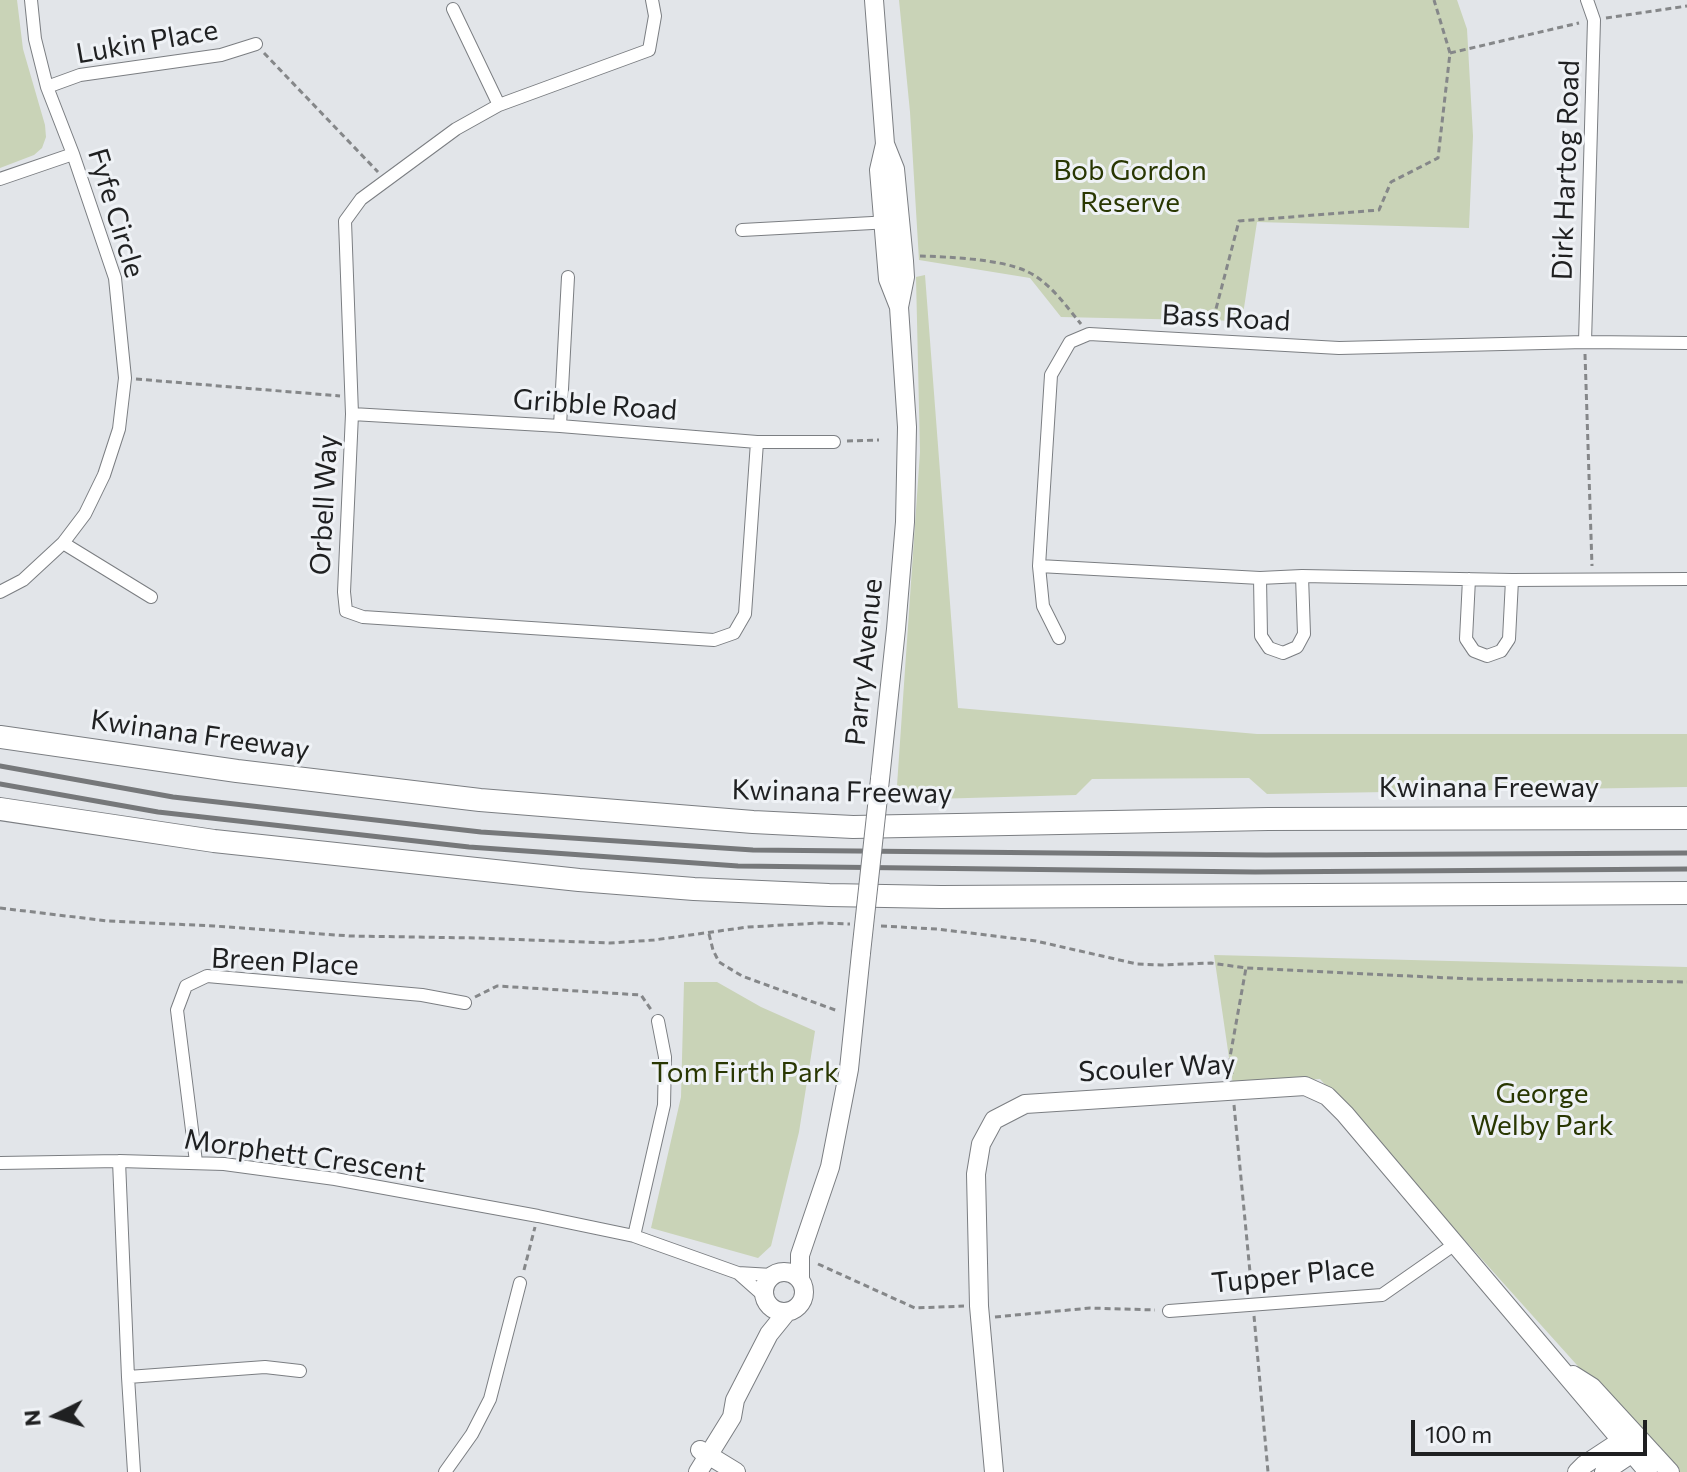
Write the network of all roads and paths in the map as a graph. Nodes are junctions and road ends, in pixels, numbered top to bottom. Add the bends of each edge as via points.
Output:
1 (31, 0) edge
2 (652, 0) edge
3 (874, 0) edge
4 (1434, 0) edge
5 (1587, 0) edge
6 (1687, 6) edge
7 (453, 9) dead end
8 (1594, 20) junction
9 (256, 44) joint
10 (1450, 53) junction
11 (47, 87) junction
12 (499, 105) junction
13 (73, 154) junction
14 (0, 179) edge
15 (386, 181) junction
16 (892, 222) junction
17 (742, 230) dead end
18 (904, 261) junction
19 (568, 277) dead end
20 (899, 307) junction
21 (1089, 334) junction
22 (1208, 341) junction
23 (1585, 342) junction
24 (1687, 343) edge
25 (125, 378) junction
26 (352, 397) junction
27 (352, 414) junction
28 (560, 426) junction
29 (879, 440) dead end
30 (757, 442) junction
31 (834, 442) joint
32 (63, 543) junction
33 (1039, 566) junction
34 (1302, 576) junction
35 (1260, 578) junction
36 (1469, 579) junction
37 (1592, 579) junction
38 (1687, 579) edge
39 (1512, 580) junction
40 (0, 592) edge
41 (151, 597) dead end
42 (1059, 638) dead end
43 (0, 737) edge
44 (0, 809) edge
45 (1687, 818) edge
46 (1687, 893) edge
47 (709, 933) dead end
48 (1246, 968) dead end
49 (465, 1003) joint
50 (838, 1011) dead end
51 (658, 1021) joint
52 (1233, 1092) junction
53 (119, 1161) junction
54 (196, 1162) junction
55 (0, 1163) edge
56 (538, 1216) junction
57 (634, 1236) junction
58 (1455, 1244) junction
59 (800, 1255) junction
60 (738, 1273) junction
61 (776, 1274) junction
62 (800, 1280) junction
63 (520, 1283) joint
64 (766, 1300) junction
65 (1253, 1305) junction
66 (979, 1306) junction
67 (1169, 1311) joint
68 (786, 1313) junction
69 (769, 1334) junction
70 (300, 1371) dead end
71 (128, 1377) junction
72 (1633, 1443) junction
73 (699, 1464) edge
74 (134, 1472) edge
75 (445, 1472) edge
76 (736, 1472) edge
77 (994, 1472) edge
78 (1268, 1472) edge
79 (1577, 1472) edge
80 (1604, 1472) edge
81 (1648, 1472) edge
82 (1670, 1472) edge

1 - 11 street, Fyfe Circle
2 - 12 street, Orbell Way via 649,50
3 - 16 main road, Parry Avenue via 885,144 879,170
4 - 10 path
5 - 8 street, Dirk Hartog Road
6 - 8 path
7 - 12 street
8 - 10 path
8 - 23 street, Dirk Hartog Road
9 - 11 street, Lukin Place via 221,55 80,75
9 - 15 path
10 - 22 path via 1438,158 1391,182 1379,210 1239,221
11 - 13 street, Fyfe Circle
12 - 15 street, Orbell Way via 456,129
13 - 14 street
13 - 25 street, Fyfe Circle via 115,278
15 - 26 street, Orbell Way via 361,199 345,221
16 - 17 street
16 - 18 main road, Parry Avenue
16 - 20 main road, Parry Avenue via 888,279
18 - 20 main road, Parry Avenue
18 - 21 path via 906,255 979,260 1027,271
19 - 28 street
20 - 59 main road, Parry Avenue, bridge via 907,427 896,629 849,1069 830,1167
21 - 22 street, Bass Road
21 - 33 street via 1070,342 1051,375
22 - 23 street, Bass Road via 1339,348
23 - 24 street, Bass Road
23 - 37 path
25 - 26 path
25 - 32 street, Fyfe Circle via 119,429 104,475
26 - 27 street, Orbell Way
27 - 28 street, Gribble Road
27 - 30 street, Orbell Way via 344,592 346,611 363,617 714,640 734,633 745,614
28 - 30 street, Gribble Road
29 - 31 path
30 - 31 street, Gribble Road
32 - 40 street, Fyfe Circle via 23,580
32 - 41 street
33 - 35 street
33 - 42 street via 1043,606
34 - 35 street
34 - 35 street via 1304,634 1297,647 1283,653 1269,648 1261,636
34 - 36 street
36 - 39 street
36 - 39 street via 1466,639 1474,651 1487,656 1501,651 1509,639
37 - 38 street
37 - 39 street
43 - 45 highway, Kwinana Freeway via 480,800 853,827
44 - 46 highway via 214,841 694,889 941,897
47 - 50 path via 719,962 742,976
48 - 52 path via 1230,1057
49 - 51 path via 497,986 641,995
49 - 54 street, Breen Place via 207,976 186,986 177,1010
51 - 57 street via 665,1057 664,1105
52 - 58 main road, Scouler Way via 1305,1086 1327,1096
52 - 65 path
52 - 66 main road, Scouler Way via 1025,1104 994,1120 981,1144 976,1174
53 - 54 street, Morphett Crescent
53 - 55 street, Morphett Crescent
53 - 71 street
54 - 56 street, Morphett Crescent via 335,1179
56 - 57 street, Morphett Crescent
56 - 63 path
57 - 60 street, Morphett Crescent
58 - 65 street, Tupper Place via 1382,1295
58 - 72 main road, Scouler Way via 1557,1365 1592,1387
59 - 61 main road, Parry Avenue
59 - 62 main road, Parry Avenue
59 - 66 path via 915,1308
60 - 61 street, Morphett Crescent
60 - 64 street, Morphett Crescent
61 - 62 main road
61 - 64 main road, Parry Avenue via 765,1284
62 - 68 main road, Parry Avenue via 802,1300
63 - 75 street via 490,1399
64 - 68 main road
64 - 69 main road, Parry Avenue
65 - 67 street, Tupper Place
65 - 78 path
66 - 67 path via 990,1318 1090,1308
66 - 77 main road, Scouler Way
68 - 69 main road, Parry Avenue
69 - 73 main road, Parry Avenue
70 - 71 street via 265,1367
71 - 74 street
72 - 79 main road
72 - 80 main road
72 - 81 main road
72 - 82 main road
73 - 76 main road

